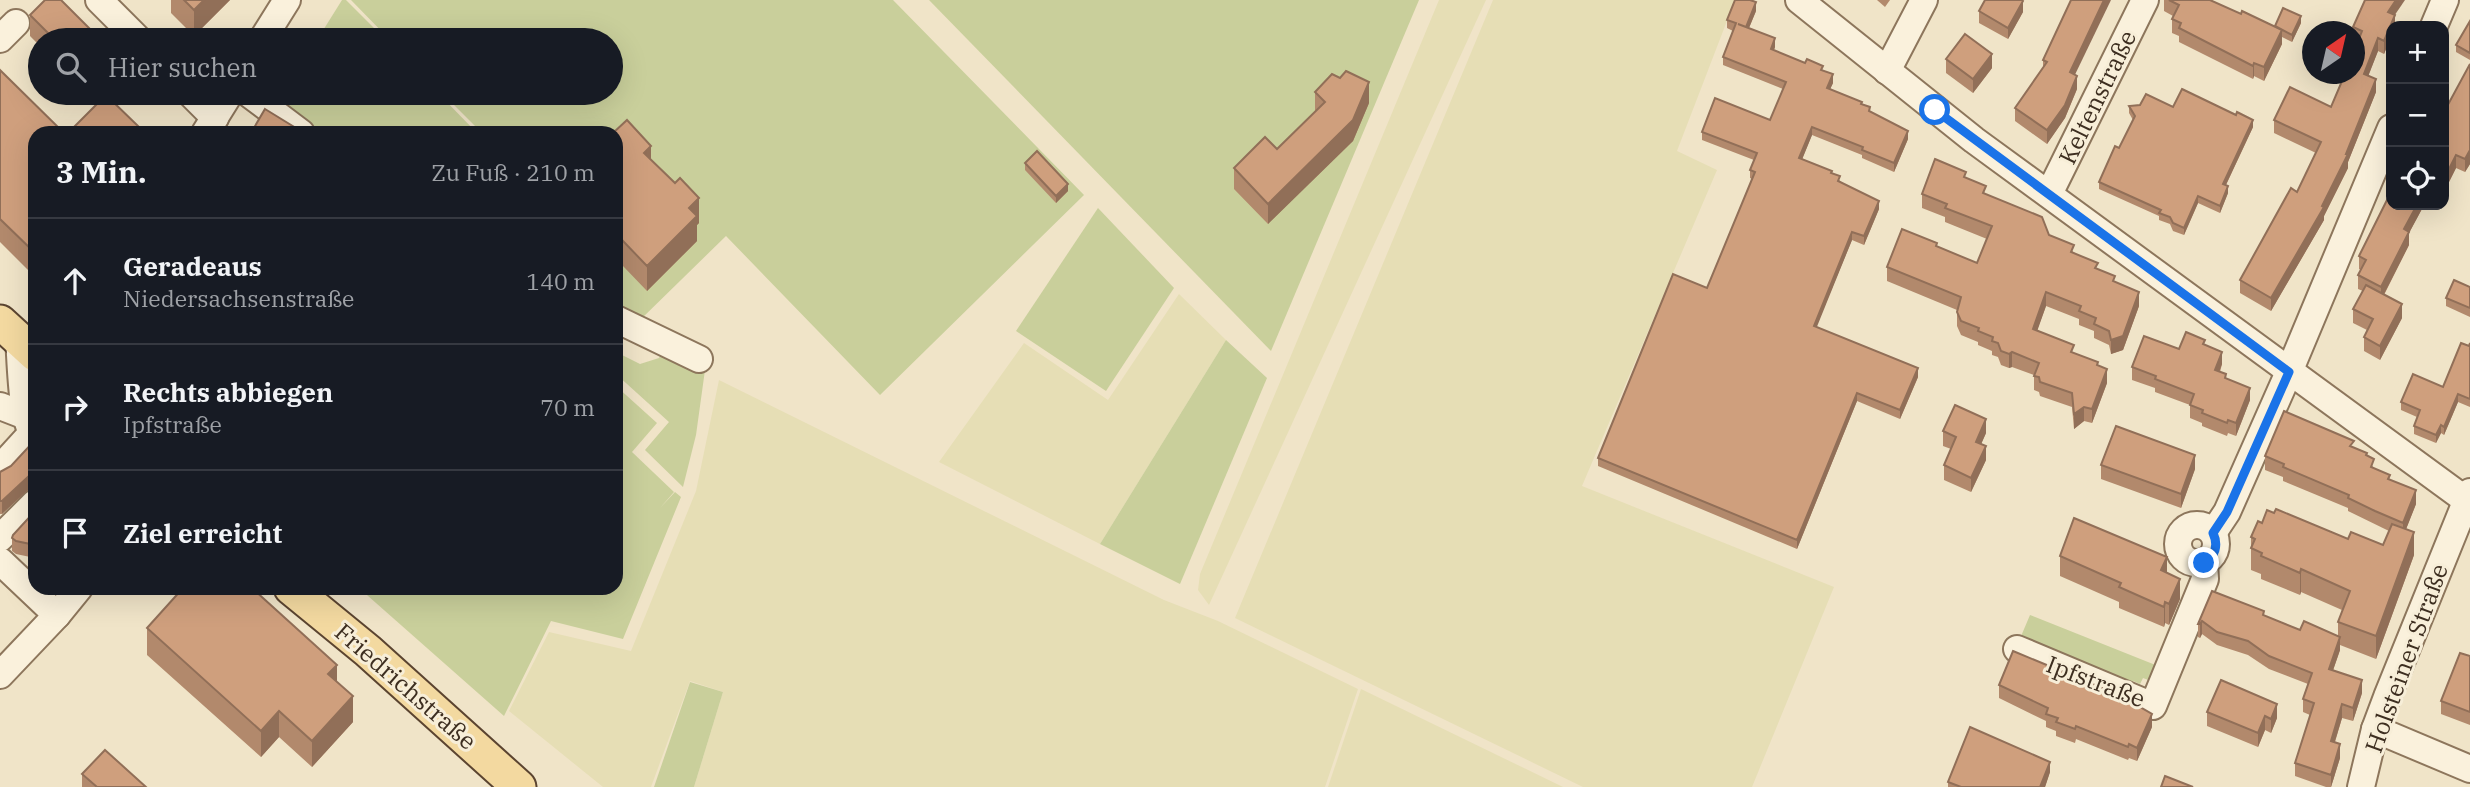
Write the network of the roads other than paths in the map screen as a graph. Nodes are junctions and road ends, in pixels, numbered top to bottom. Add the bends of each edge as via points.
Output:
1 (99, 0) edge
2 (287, 0) edge
3 (1800, 0) edge
4 (1924, 0) edge
5 (2145, 0) edge
6 (2445, 0) edge
7 (2436, 21) edge
8 (127, 28) edge
9 (270, 28) edge
10 (1887, 71) junction
11 (198, 105) edge
12 (222, 105) edge
13 (264, 105) edge
14 (210, 125) edge
15 (292, 126) edge
16 (2386, 140) edge
17 (2049, 194) junction
18 (623, 322) edge
19 (18, 338) edge
20 (699, 359) dead end
21 (2289, 372) junction
22 (0, 406) edge
23 (28, 408) edge
24 (28, 427) edge
25 (28, 433) edge
26 (0, 468) edge
27 (2469, 499) edge
28 (28, 512) edge
29 (3, 544) edge
30 (28, 577) edge
31 (42, 595) edge
32 (73, 595) edge
33 (300, 595) edge
34 (57, 615) junction
35 (2017, 649) edge
36 (0, 675) edge
37 (2375, 729) junction
38 (2470, 769) edge
39 (519, 787) edge
40 (2361, 787) edge

1 - 8 street
2 - 9 street
3 - 10 street
4 - 10 street
5 - 17 street, Keltenstraße
6 - 7 street
10 - 17 street
11 - 14 street
12 - 14 street
13 - 15 street
16 - 21 street, Ipfstraße
17 - 21 street
18 - 20 street
19 - 23 street
21 - 27 street
21 - 35 street, Ipfstraße via 2227,512 2213,533 2215,552 2204,563 2205,579 2152,706
22 - 24 street
25 - 26 street
27 - 37 street, Holsteiner Straße
28 - 29 street
29 - 30 street
31 - 34 street
32 - 34 street
33 - 39 main road, Friedrichstraße
34 - 36 street
37 - 38 street
37 - 40 street, Holsteiner Straße

